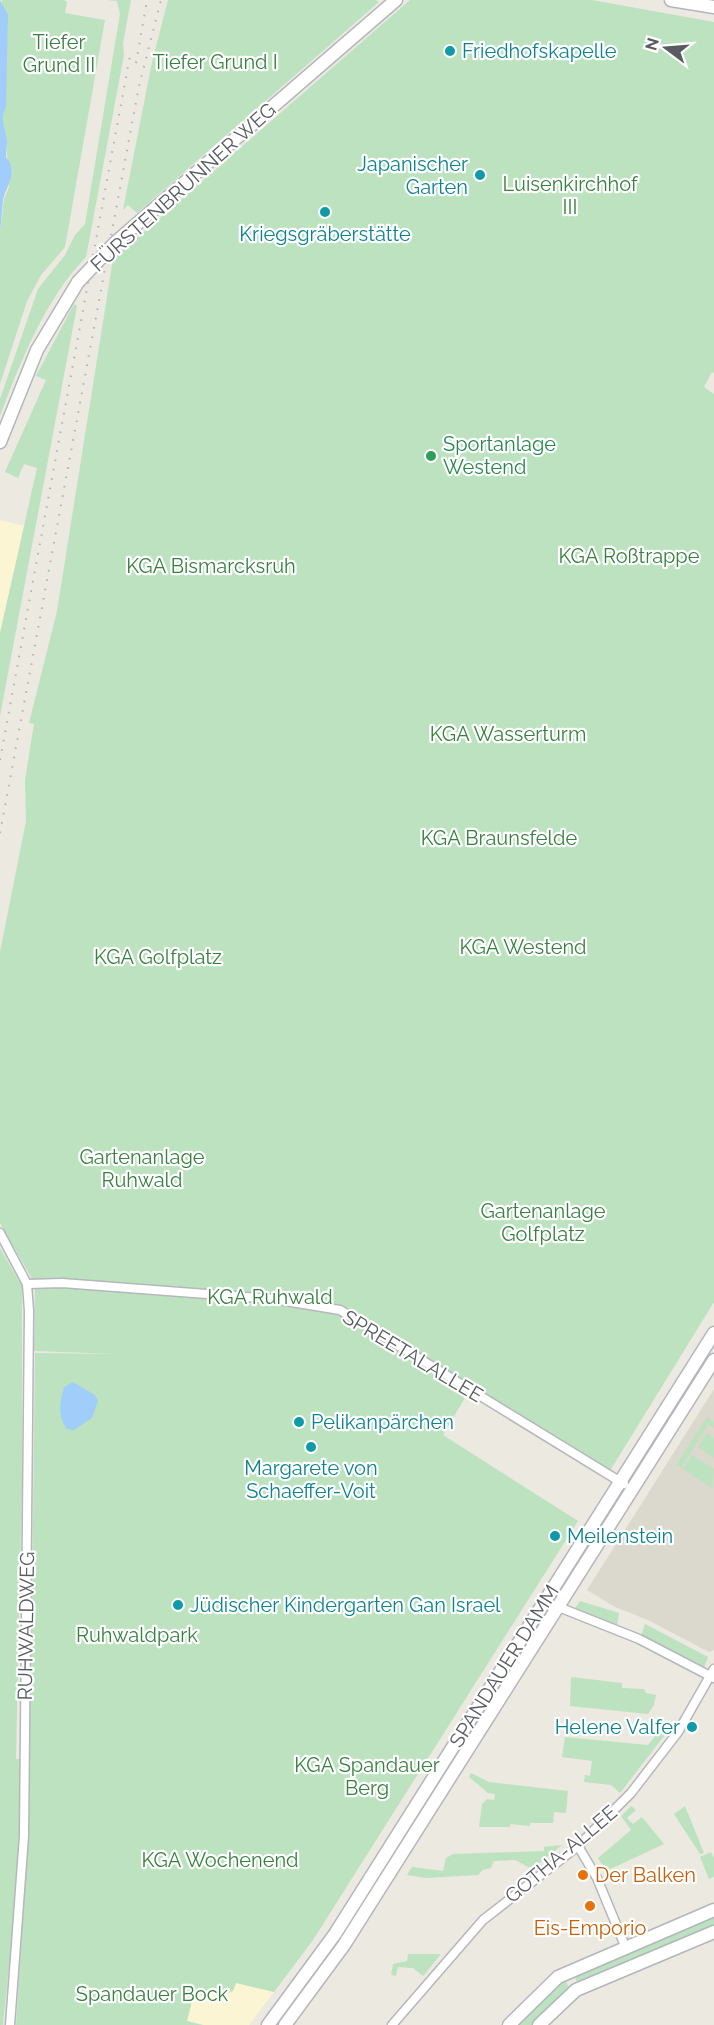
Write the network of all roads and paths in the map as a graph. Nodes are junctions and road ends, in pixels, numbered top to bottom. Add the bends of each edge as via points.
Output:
1 (396, 0) edge
2 (671, 0) edge
3 (714, 7) edge
4 (0, 442) edge
5 (0, 1233) edge
6 (27, 1284) junction
7 (714, 1333) edge
8 (711, 1347) edge
9 (714, 1360) edge
10 (621, 1482) junction
11 (632, 1489) junction
12 (546, 1602) junction
13 (557, 1608) junction
14 (713, 1674) edge
15 (578, 1846) junction
16 (714, 1910) edge
17 (714, 1932) edge
18 (626, 1946) junction
19 (10, 2025) edge
20 (268, 2025) edge
21 (285, 2025) edge
22 (392, 2025) edge
23 (509, 2025) edge
24 (539, 2025) edge

1 - 4 main road, FÜRSTENBRUNNER WEG, bridge via 116,242 78,282 37,350
2 - 3 main road
5 - 6 street, RUHWALDWEG
6 - 10 street, SPREETALALLEE via 62,1283 273,1299 340,1310
6 - 19 street, RUHWALDWEG via 24,1836
7 - 8 main road, SPANDAUER DAMM
8 - 10 main road, SPANDAUER DAMM
9 - 11 main road, SPANDAUER DAMM
10 - 11 street, SPREETALALLEE
10 - 12 main road, SPANDAUER DAMM
11 - 13 main road, SPANDAUER DAMM
12 - 13 street
12 - 20 main road, SPANDAUER DAMM via 335,1934
13 - 14 street via 639,1639
13 - 21 main road, SPANDAUER DAMM via 344,1945
14 - 15 street, GOTHA-ALLEE via 656,1762
15 - 18 street via 597,1878
15 - 22 street, GOTHA-ALLEE via 483,1920
16 - 18 main road
17 - 24 main road via 576,1990
18 - 23 main road via 558,1977

